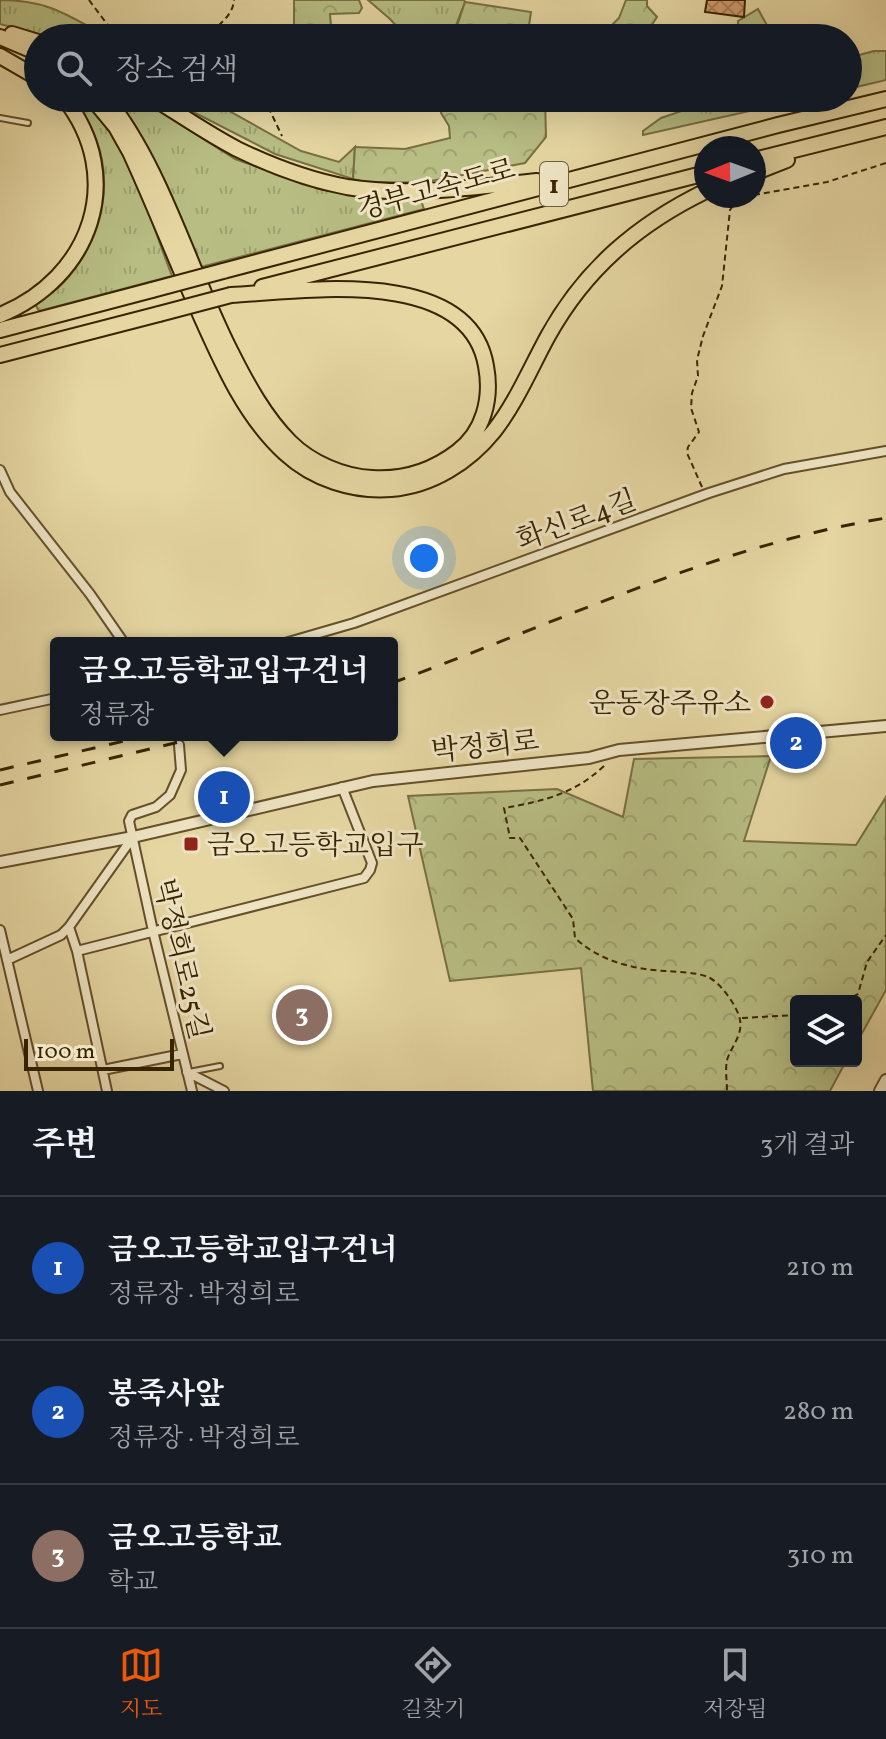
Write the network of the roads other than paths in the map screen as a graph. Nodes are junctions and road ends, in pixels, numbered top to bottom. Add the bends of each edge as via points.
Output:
1 (0, 35) edge
2 (24, 39) edge
3 (24, 46) edge
4 (0, 48) edge
5 (0, 56) edge
6 (24, 57) edge
7 (24, 70) edge
8 (886, 99) edge
9 (862, 105) edge
10 (73, 112) edge
11 (104, 112) edge
12 (115, 112) edge
13 (175, 112) edge
14 (835, 112) edge
15 (0, 118) edge
16 (28, 123) dead end
17 (886, 127) edge
18 (864, 132) junction
19 (766, 157) edge
20 (766, 169) edge
21 (694, 176) edge
22 (578, 178) junction
23 (694, 198) edge
24 (231, 295) junction
25 (0, 315) edge
26 (0, 330) edge
27 (0, 355) edge
28 (886, 451) edge
29 (0, 470) edge
30 (120, 637) edge
31 (306, 637) edge
32 (50, 699) edge
33 (0, 710) edge
34 (886, 726) edge
35 (179, 745) tunnel mouth
36 (342, 787) junction
37 (133, 837) junction
38 (0, 862) edge
39 (69, 927) junction
40 (0, 930) edge
41 (153, 931) junction
42 (77, 951) junction
43 (7, 960) junction
44 (182, 1054) junction
45 (220, 1066) dead end
46 (103, 1070) junction
47 (187, 1072) junction
48 (886, 1080) edge
49 (38, 1091) edge
50 (107, 1091) edge
51 (192, 1091) edge
52 (224, 1091) edge
53 (880, 1091) edge

1 - 2 highway
1 - 3 highway
4 - 6 highway
5 - 7 highway
8 - 9 highway, 경부고속도로 / 1
10 - 25 highway via 93,150 93,215 80,246 55,280
11 - 23 highway via 130,152 208,332 254,415 297,463 327,480 363,489 397,489 434,479 466,458 494,431 569,300 600,264 650,222
12 - 24 highway via 137,144 245,381 299,450 361,478 400,477 438,465 457,452 482,419 488,392 485,360 468,326 450,312 419,299 364,291
13 - 22 highway via 259,159 350,187 438,189
14 - 22 highway, 경부고속도로 / 1
15 - 16 lane
17 - 18 highway
18 - 19 highway
18 - 20 highway
21 - 24 highway, 경부고속도로 / 1
22 - 26 highway, 경부고속도로 / 1, bridge
24 - 27 highway, 경부고속도로 / 1, bridge
28 - 31 street, 화신로4길 via 784,469
29 - 30 street via 10,492
32 - 33 street
34 - 36 street, 박정희로 via 619,750
35 - 37 street via 181,770 170,795 156,807 132,815
36 - 37 street, 박정희로
36 - 41 street via 372,863 364,878
37 - 38 street, 박정희로
37 - 39 street
37 - 41 street, 박정희로25길
39 - 42 street
39 - 43 street
40 - 43 street
41 - 42 street
41 - 44 street, 박정희로25길
42 - 46 street
43 - 49 street
44 - 46 street
44 - 47 street, 박정희로25길
45 - 47 lane
46 - 50 street
47 - 51 street, 박정희로25길
47 - 52 street
48 - 53 street

